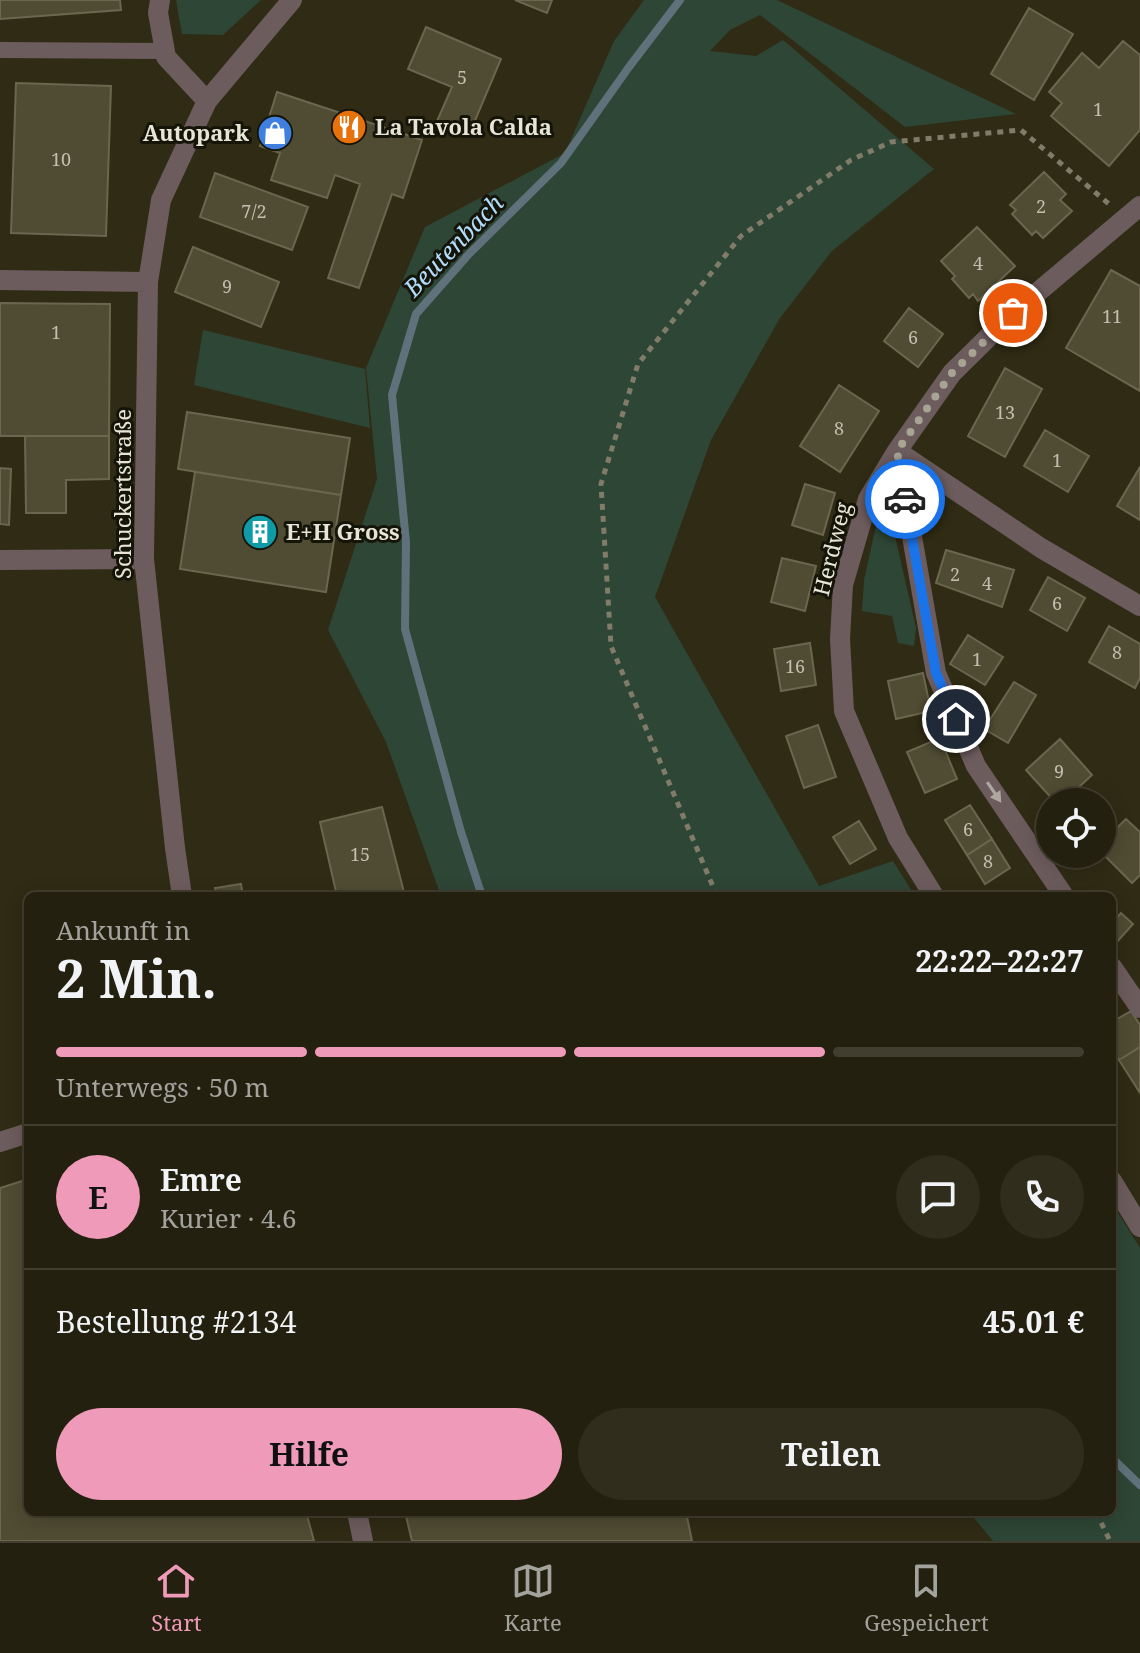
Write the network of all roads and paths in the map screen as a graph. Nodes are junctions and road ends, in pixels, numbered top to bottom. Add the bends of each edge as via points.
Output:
1 (160, 0) edge
2 (292, 0) edge
3 (0, 50) edge
4 (165, 51) junction
5 (207, 101) junction
6 (1133, 212) edge
7 (0, 280) edge
8 (148, 282) junction
9 (897, 451) junction
10 (144, 559) junction
11 (0, 560) edge
12 (1140, 606) edge
13 (181, 892) edge
14 (715, 892) edge
15 (932, 892) edge
16 (1061, 892) edge
17 (1116, 973) edge
18 (1140, 1008) edge
19 (24, 1134) edge
20 (0, 1142) edge
21 (1116, 1188) edge
22 (1140, 1227) edge
23 (358, 1516) edge
24 (1098, 1516) edge
25 (363, 1541) edge
26 (1110, 1541) edge

1 - 4 street
2 - 5 street, Schuckertstraße
3 - 4 lane
4 - 5 street
5 - 8 street, Schuckertstraße via 161,200
6 - 9 street, Herdweg via 1013,313 952,373
6 - 14 path via 1021,130 891,142 851,160 741,236 638,364 601,484 611,646
7 - 8 street
8 - 10 street, Schuckertstraße
9 - 12 street via 1041,548
9 - 15 street, Herdweg via 868,499 843,585 844,711 898,838
9 -> 16 street via 936,673 976,766
10 - 11 street
10 - 13 street, Schuckertstraße
17 - 18 street
19 - 20 street
21 - 22 street
23 - 25 street
24 - 26 path

